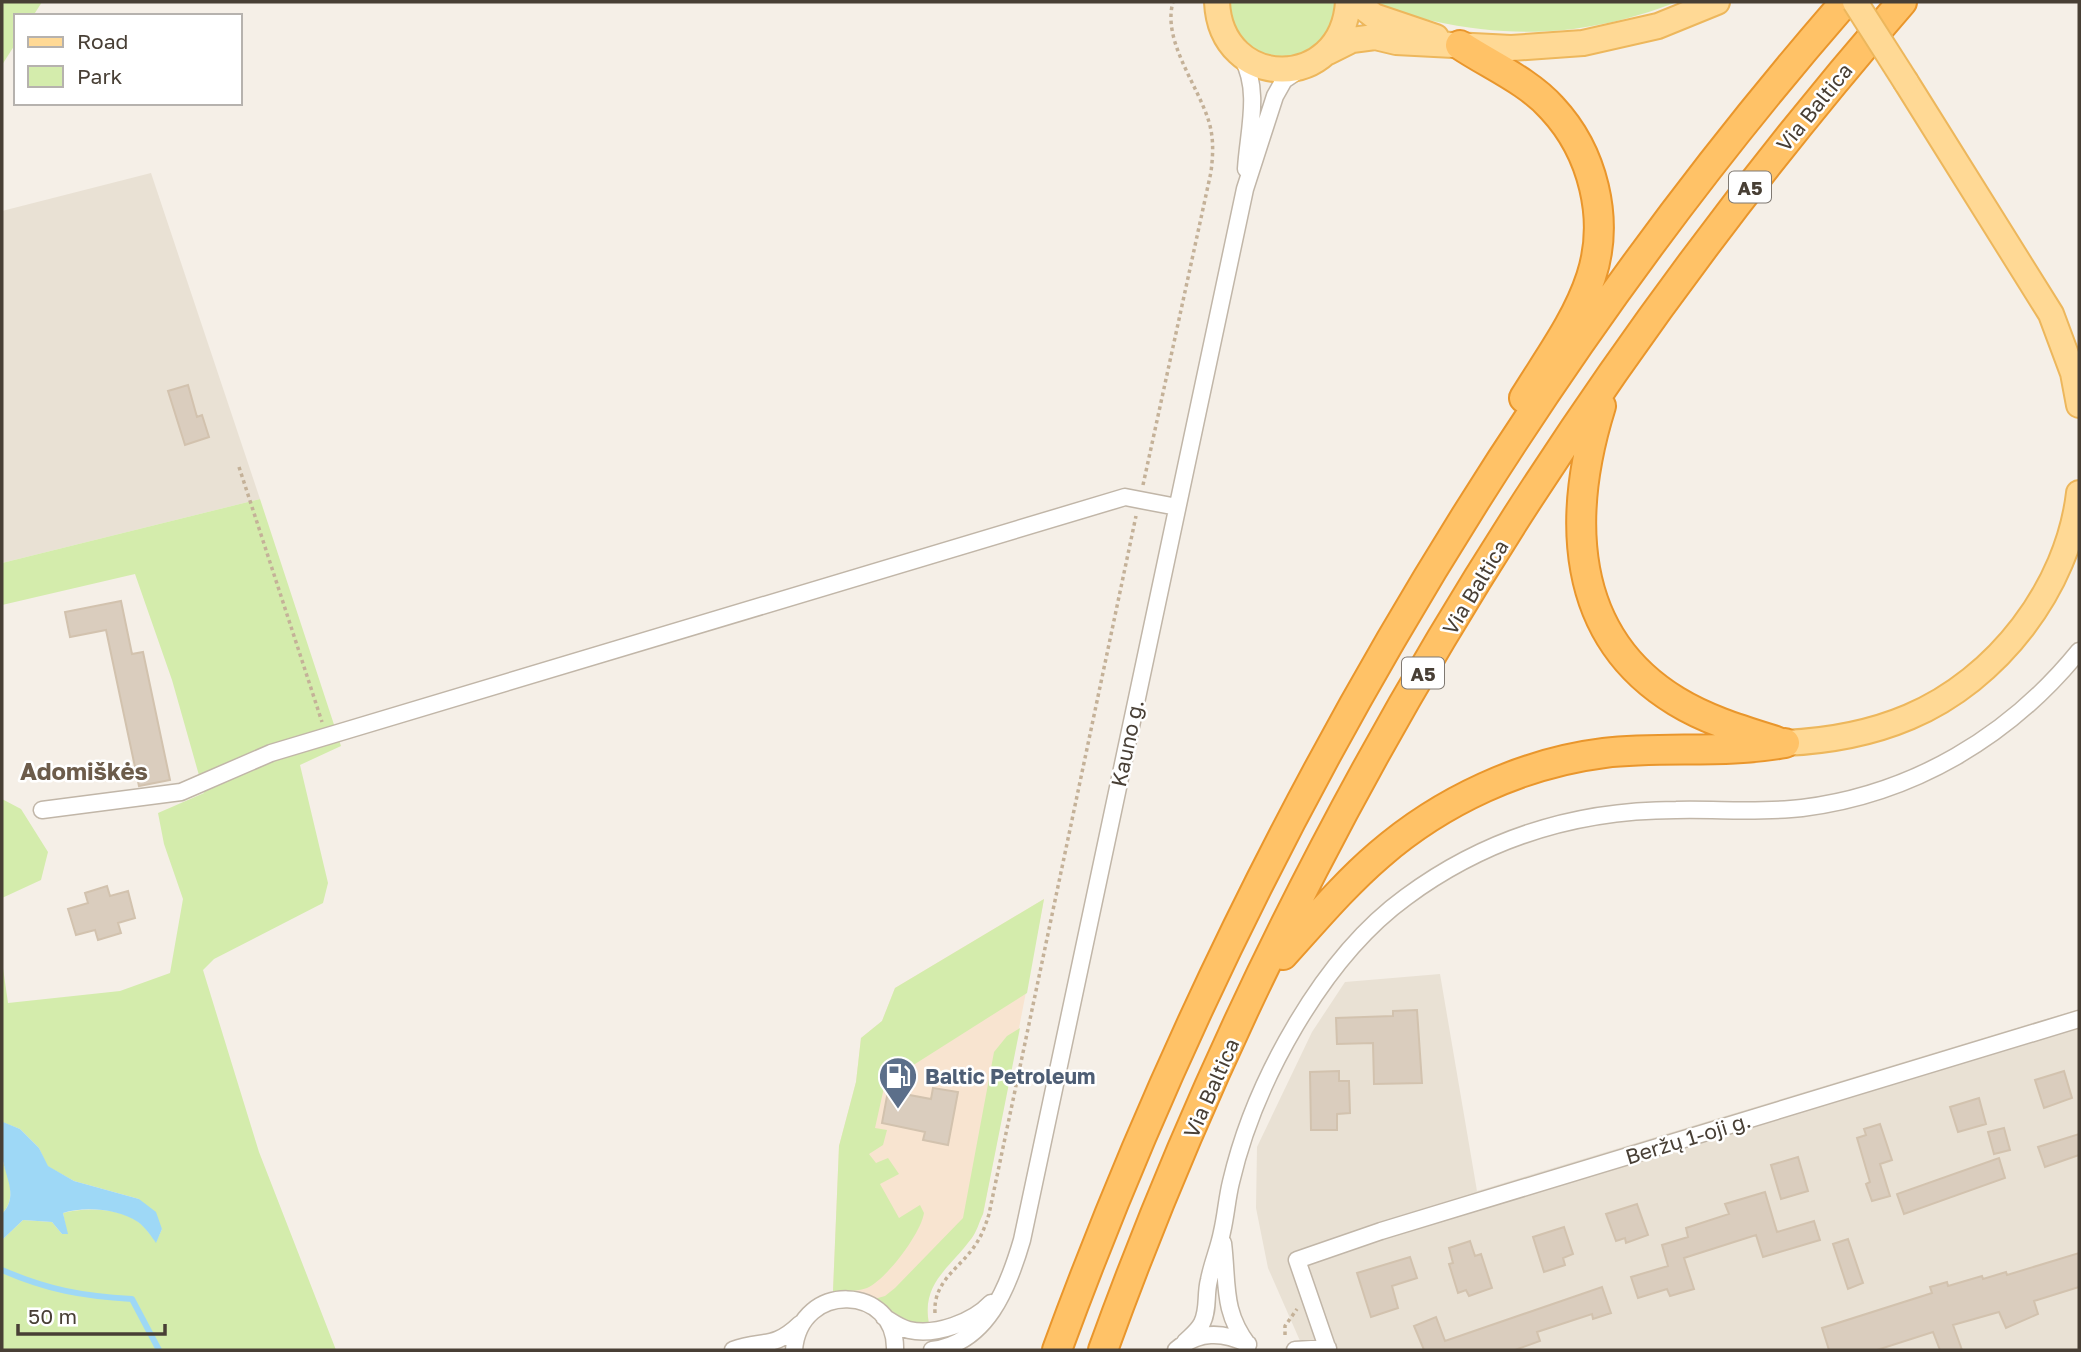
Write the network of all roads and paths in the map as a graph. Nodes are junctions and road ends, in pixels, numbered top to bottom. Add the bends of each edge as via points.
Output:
1 (1173, 2) edge
2 (1217, 2) edge
3 (1348, 2) edge
4 (1356, 2) edge
5 (1717, 2) edge
6 (1845, 2) edge
7 (1855, 2) edge
8 (1902, 2) edge
9 (1460, 46) junction
10 (1328, 52) junction
11 (1239, 53) junction
12 (1304, 67) junction
13 (1245, 189) junction
14 (1609, 380) junction
15 (2079, 405) edge
16 (239, 467) dead end
17 (2079, 493) edge
18 (1139, 500) junction
19 (1177, 508) junction
20 (1444, 555) junction
21 (2079, 651) edge
22 (327, 737) junction
23 (1785, 743) junction
24 (42, 810) dead end
25 (1261, 979) junction
26 (2079, 1019) edge
27 (1222, 1234) junction
28 (1000, 1294) junction
29 (1312, 1302) junction
30 (883, 1316) junction
31 (801, 1322) junction
32 (936, 1329) junction
33 (1290, 1345) edge
34 (1181, 1346) edge
35 (1254, 1348) edge
36 (733, 1350) edge
37 (794, 1350) edge
38 (895, 1350) edge
39 (932, 1350) edge
40 (1058, 1350) edge
41 (1103, 1350) edge
42 (1327, 1350) edge

1 - 18 path via 1172,29 1209,123 1213,148
2 - 11 main road via 1219,21
3 - 10 main road via 1347,21
4 - 9 main road via 1374,16
5 - 9 main road via 1658,26 1583,43 1524,48
6 - 20 highway, Via Baltica / A5 via 1652,246 1523,430
7 - 15 main road, bridge via 2051,314 2073,373
8 - 14 highway, Via Baltica / A5 via 1744,194
9 - 10 main road via 1375,37 1352,40
9 - 20 highway via 1529,88 1571,132 1595,187 1597,247 1592,276 1577,311 1484,465
10 - 12 main road
11 - 12 main road via 1269,69
11 - 13 street, Kauno g. via 1250,72 1253,92
12 - 13 street, Kauno g. via 1284,80 1275,96
13 - 19 street, Kauno g.
14 - 23 highway via 1592,435 1579,509 1582,563 1596,607 1629,662 1675,701 1728,726
14 - 25 highway, Via Baltica / A5 via 1428,664
16 - 22 path
17 - 23 main road via 2071,530 2047,589 1989,664 1912,716 1854,735
18 - 19 street
18 - 22 street via 1125,497 1031,523
18 - 32 path via 989,1214 975,1246 946,1276 939,1291
19 - 28 street, Kauno g. via 1022,1240
20 - 40 highway, Via Baltica / A5 via 1312,784 1243,917 1168,1077
21 - 27 street via 2032,703 2004,726 1942,765 1886,789 1802,808 1637,811 1571,820 1493,845 1431,879 1401,900 1347,952 1303,1013 1245,1137 1230,1182
22 - 24 street via 271,753 181,792
23 - 25 highway via 1752,749 1602,753 1485,787 1410,830 1378,855
25 - 41 highway, Via Baltica / A5 via 1187,1141
26 - 29 street, Beržų 1-oji g. via 1297,1260
27 - 34 street via 1208,1283 1207,1311 1200,1327
27 - 35 street via 1228,1308 1233,1325
28 - 32 street via 977,1316
28 - 39 street, Kauno g. via 979,1329 960,1343
29 - 33 path via 1290,1316 1285,1326
29 - 42 street
30 - 31 street via 863,1302 837,1299 823,1303
30 - 32 street via 911,1331
30 - 38 street
31 - 36 street via 786,1337
31 - 37 street
33 - 42 street
34 - 35 street via 1217,1334

